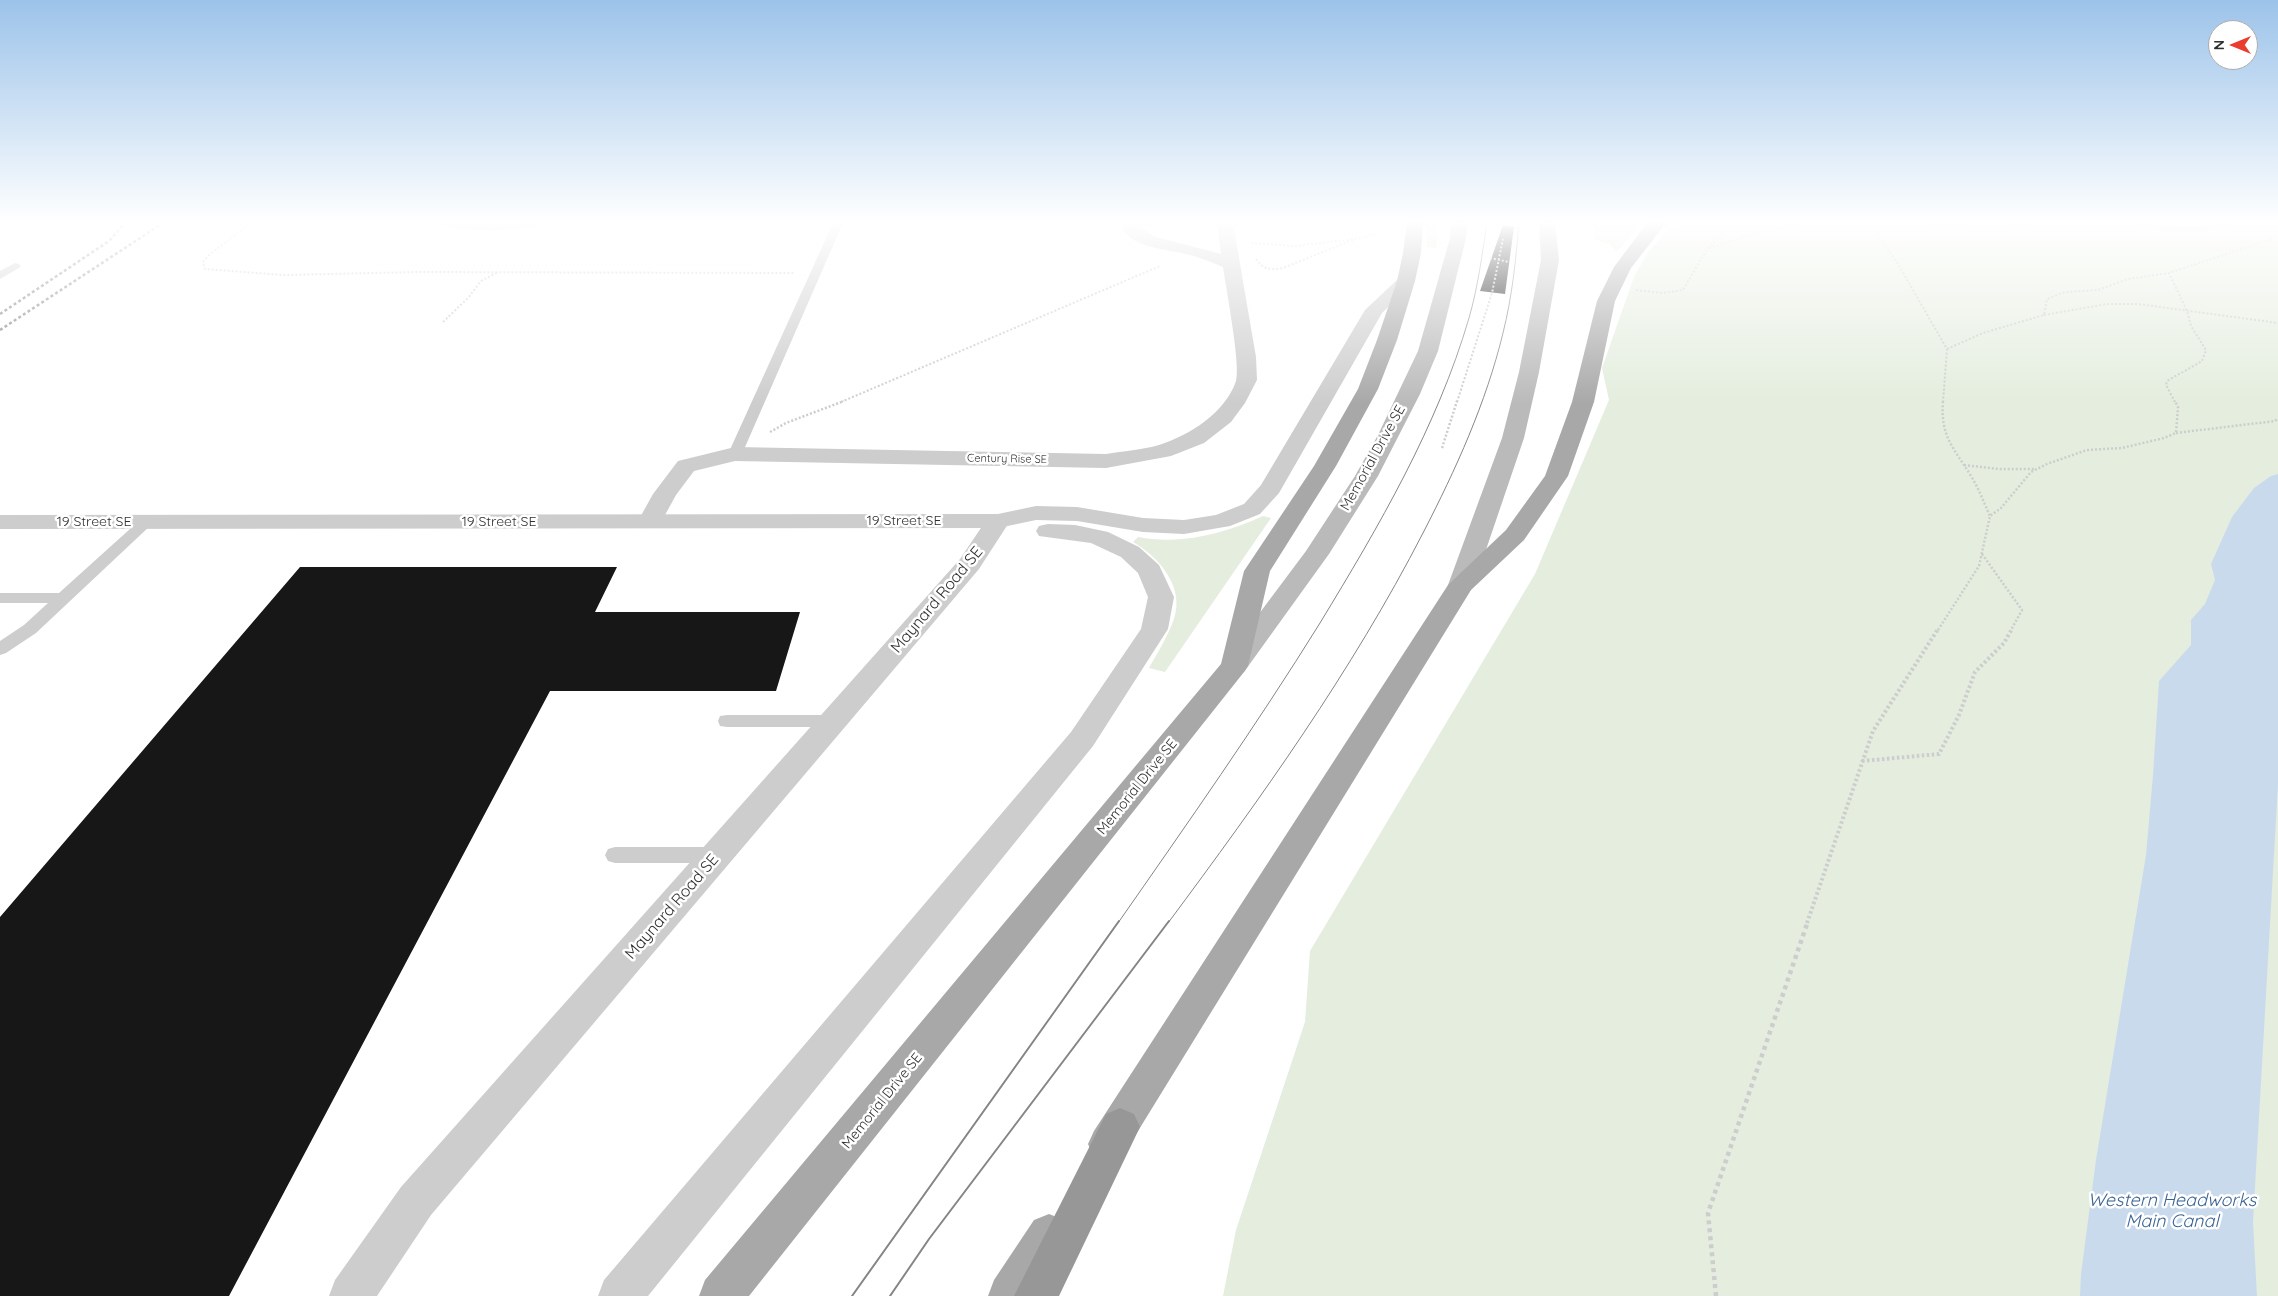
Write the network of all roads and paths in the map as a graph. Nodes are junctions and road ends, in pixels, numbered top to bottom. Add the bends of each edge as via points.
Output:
1 (479, 283) edge
2 (810, 283) edge
3 (1120, 283) edge
4 (1234, 283) edge
5 (1403, 283) edge
6 (1405, 283) edge
7 (1446, 283) edge
8 (1494, 283) edge
9 (1546, 283) edge
10 (1615, 283) edge
11 (1687, 283) edge
12 (1909, 283) edge
13 (2116, 283) edge
14 (2174, 283) edge
15 (1636, 290) dead end
16 (2187, 311) junction
17 (2044, 315) junction
18 (443, 322) dead end
19 (2278, 322) edge
20 (1947, 349) junction
21 (2278, 418) edge
22 (2176, 432) junction
23 (1442, 448) dead end
24 (735, 454) junction
25 (1963, 465) junction
26 (2036, 469) junction
27 (1990, 516) junction
28 (0, 522) edge
29 (146, 522) junction
30 (650, 522) junction
31 (998, 522) junction
32 (1982, 554) junction
33 (1462, 585) junction
34 (0, 598) edge
35 (64, 598) junction
36 (0, 649) edge
37 (1234, 666) junction
38 (728, 721) dead end
39 (834, 721) junction
40 (1862, 761) junction
41 (717, 855) junction
42 (615, 856) dead end
43 (1120, 1127) junction
44 (351, 1296) edge
45 (620, 1296) edge
46 (721, 1296) edge
47 (1010, 1296) edge
48 (1036, 1296) edge
49 (1716, 1296) edge

1 - 18 path
2 - 24 lane
3 - 24 path via 786,423
4 - 24 street, Century Rise SE via 1247,380 1223,417 1196,438 1163,451 1106,461
5 - 31 street via 1374,310 1271,488 1252,509 1221,521 1184,527 1143,525 1077,514 1036,513
6 - 37 main road via 1368,389 1324,466 1257,571
7 - 37 main road, Memorial Drive SE via 1429,349 1399,416 1326,540
8 - 23 path
9 - 33 main road via 1513,438
10 - 33 main road via 1606,301 1583,402 1556,476 1516,535
11 - 15 path via 1683,290 1663,293
12 - 20 path
13 - 17 path via 2047,299
14 - 16 path
16 - 17 path via 2138,304 2107,304
16 - 19 path
16 - 22 path via 2191,326 2206,350 2202,361 2167,381 2178,407
17 - 20 path via 1983,333
20 - 25 path via 1942,419 1947,440
21 - 22 path
22 - 26 path via 2122,448 2087,450
24 - 30 street, Century Rise SE via 686,466 665,494
25 - 26 path
25 - 27 path
26 - 27 path
27 - 32 path
28 - 29 street, 19 Street SE
29 - 30 street, 19 Street SE
29 - 35 lane
30 - 31 street, 19 Street SE
31 - 39 street, Maynard Road SE via 970,564
31 - 45 street via 1033,530 1099,537 1130,552 1150,570 1161,597 1154,630 1082,739
32 - 40 path via 1979,566 1873,731
32 - 40 path via 2022,610 2004,643 1975,672 1959,715 1939,754
33 - 43 main road
34 - 35 lane
35 - 36 lane via 30,629
37 - 46 main road, Memorial Drive SE
38 - 39 lane
39 - 41 street, Maynard Road SE
40 - 49 path via 1708,1213
41 - 42 lane
41 - 44 street, Maynard Road SE via 416,1201
43 - 47 main road
43 - 48 highway

